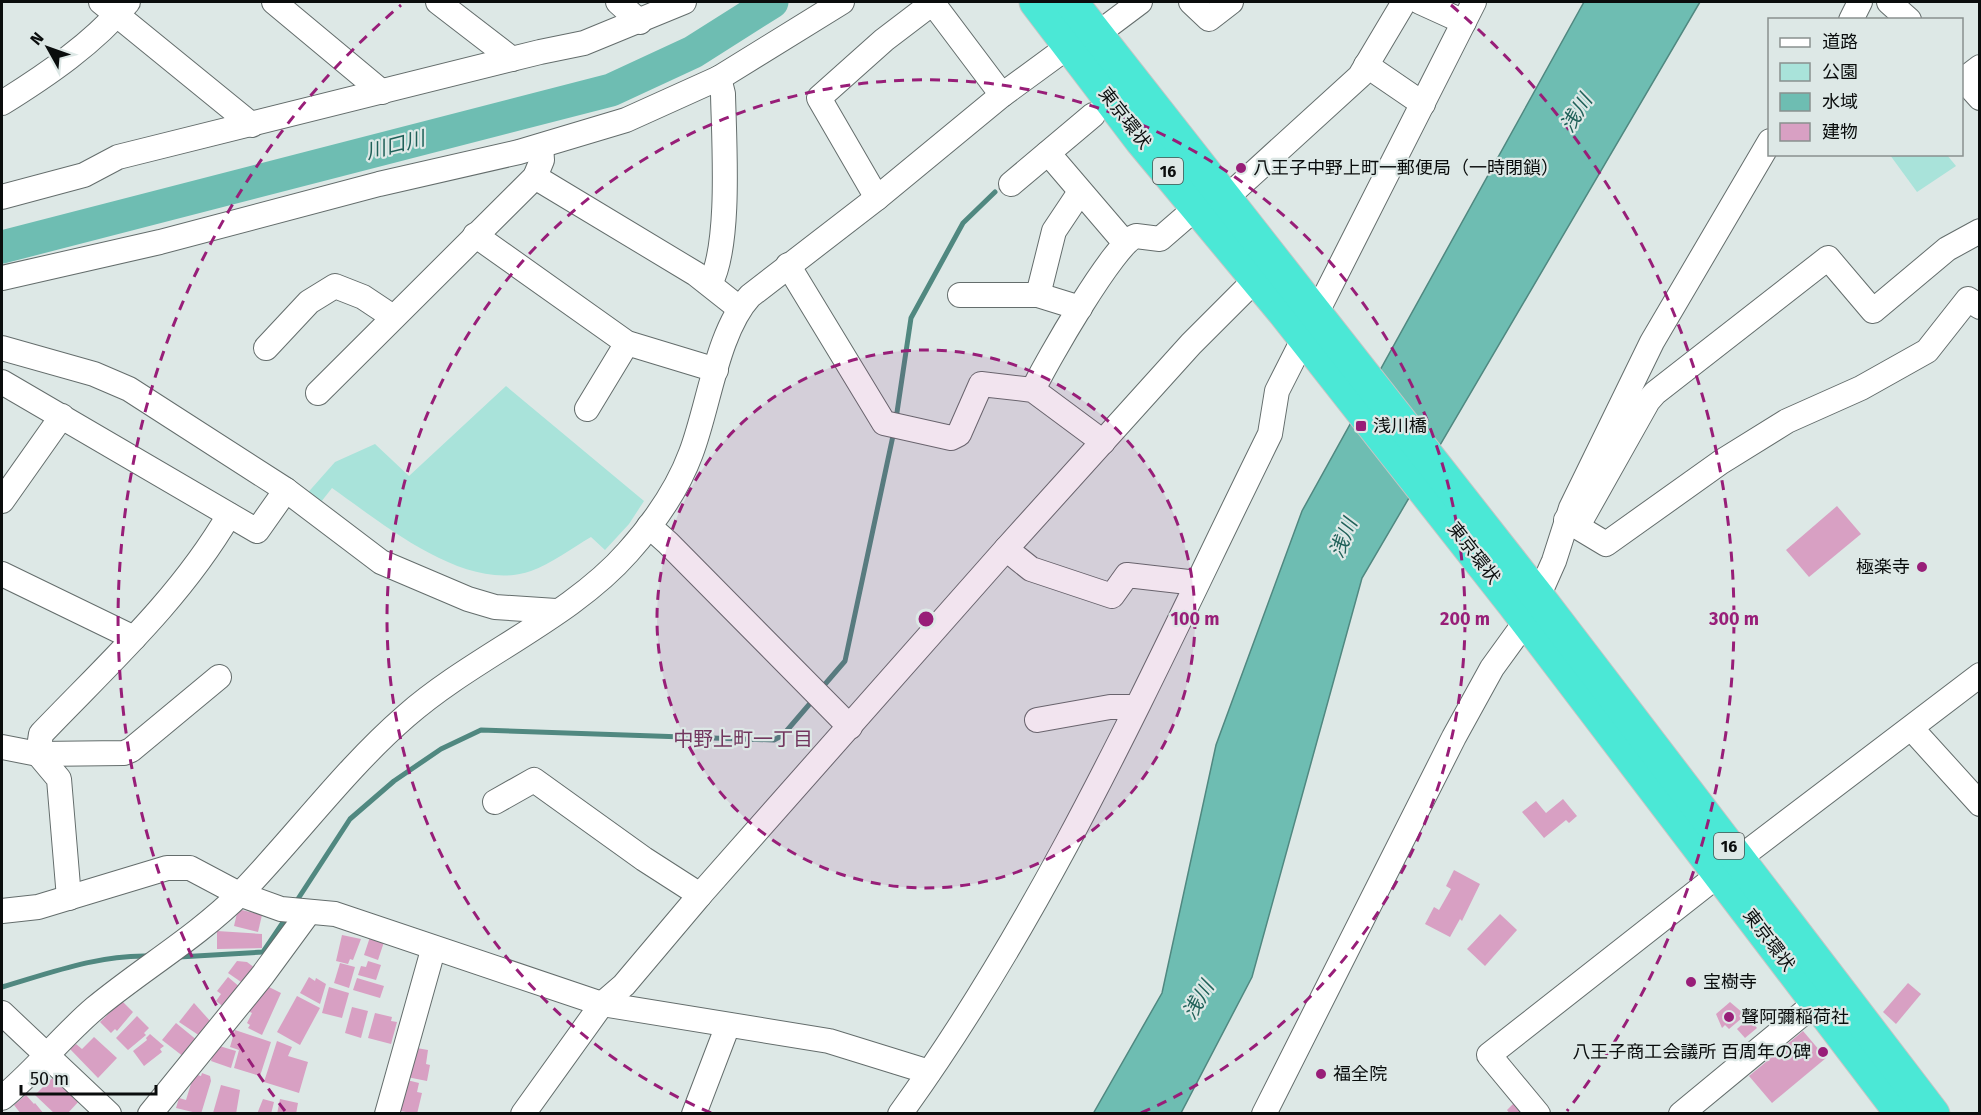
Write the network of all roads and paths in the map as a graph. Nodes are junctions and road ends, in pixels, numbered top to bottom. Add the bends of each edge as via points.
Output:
1 (274, 2) edge
2 (438, 2) edge
3 (618, 2) edge
4 (684, 2) edge
5 (842, 2) edge
6 (1035, 2) edge
7 (1071, 2) edge
8 (1140, 2) edge
9 (1191, 2) edge
10 (1231, 2) edge
11 (1404, 2) edge
12 (1420, 2) edge
13 (1860, 2) edge
14 (1889, 2) edge
15 (115, 6) edge
16 (1469, 12) edge
17 (1852, 18) edge
18 (1907, 18) edge
19 (640, 22) junction
20 (1082, 40) junction
21 (512, 59) junction
22 (1366, 65) junction
23 (1968, 75) edge
24 (719, 78) junction
25 (382, 92) junction
26 (1002, 95) junction
27 (1980, 98) edge
28 (2, 103) edge
29 (1423, 104) junction
30 (1093, 115) dead end
31 (252, 125) junction
32 (1768, 144) edge
33 (541, 146) junction
34 (1048, 153) junction
35 (535, 177) junction
36 (1011, 184) dead end
37 (1080, 192) junction
38 (2, 197) edge
39 (877, 198) junction
40 (1211, 203) junction
41 (1980, 231) edge
42 (475, 235) junction
43 (1125, 243) junction
44 (788, 265) junction
45 (2, 278) edge
46 (1256, 279) junction
47 (710, 284) junction
48 (960, 295) dead end
49 (1038, 295) junction
50 (1980, 306) edge
51 (739, 308) junction
52 (1080, 308) junction
53 (393, 317) junction
54 (1316, 333) junction
55 (627, 343) junction
56 (2, 348) edge
57 (266, 348) dead end
58 (716, 370) junction
59 (2, 382) edge
60 (1033, 390) junction
61 (318, 393) dead end
62 (587, 409) dead end
63 (62, 416) junction
64 (1103, 442) junction
65 (286, 490) junction
66 (2, 501) edge
67 (229, 515) junction
68 (1571, 524) junction
69 (649, 526) junction
70 (1006, 549) junction
71 (2, 574) edge
72 (1197, 583) junction
73 (1525, 600) junction
74 (556, 611) junction
75 (134, 638) junction
76 (1980, 675) edge
77 (219, 677) dead end
78 (1136, 707) junction
79 (1037, 720) dead end
80 (850, 727) junction
81 (1912, 729) junction
82 (2, 747) edge
83 (38, 754) junction
84 (495, 802) dead end
85 (1980, 804) edge
86 (1729, 867) junction
87 (239, 894) junction
88 (700, 895) junction
89 (69, 898) junction
90 (2, 911) edge
91 (298, 911) junction
92 (433, 950) junction
93 (1826, 994) junction
94 (602, 1005) junction
95 (2, 1012) edge
96 (728, 1024) junction
97 (45, 1056) junction
98 (929, 1072) junction
99 (2, 1098) edge
100 (109, 1113) edge
101 (150, 1113) edge
102 (387, 1113) edge
103 (523, 1113) edge
104 (694, 1113) edge
105 (900, 1113) edge
106 (1264, 1113) edge
107 (1538, 1113) edge
108 (1681, 1113) edge
109 (1902, 1113) edge
110 (1933, 1113) edge

1 - 25 street
2 - 21 street
3 - 19 street
4 - 19 street
5 - 24 street
6 - 20 highway, 東京環状 / 16
7 - 20 highway, 東京環状 / 16
8 - 20 street
9 - 10 street via 1209,19
11 - 22 street
12 - 16 street
13 - 17 street
14 - 18 street
15 - 28 street via 48,74
15 - 31 street
16 - 29 street
19 - 21 street via 584,44
20 - 26 street
20 - 40 highway, 東京環状 / 16
21 - 25 street
22 - 29 street
22 - 40 street via 1360,76
23 - 27 street
24 - 33 street via 651,110
24 - 47 street via 723,94 724,208 717,271
25 - 31 street
26 - 39 street
26 - 39 street via 935,6 930,5 884,40 819,98
29 - 54 street
30 - 34 street
31 - 38 street via 118,157 84,175
32 - 68 street via 1652,342 1589,467
33 - 35 street via 542,160
33 - 45 street
34 - 36 street
34 - 37 street
35 - 42 street
35 - 47 street
37 - 43 street
37 - 49 street via 1054,231
39 - 44 street
40 - 43 street via 1160,239 1136,236
40 - 46 highway, 東京環状 / 16
40 - 54 highway, 東京環状 / 16
41 - 68 street via 1947,249 1873,311 1828,258 1655,393
42 - 53 street
42 - 55 street
43 - 52 street
44 - 51 street
44 - 60 street via 894,425 951,438 959,434 981,384
46 - 54 highway, 東京環状 / 16
46 - 64 street
47 - 51 street
48 - 49 street
49 - 52 street
50 - 68 street via 1968,299 1927,351 1862,388 1787,421 1605,544
51 - 58 street
52 - 60 street
53 - 57 street via 363,297 335,286 309,302
53 - 61 street
54 - 72 street via 1277,390 1270,434
54 - 73 highway, 東京環状 / 16
55 - 58 street
55 - 62 street
56 - 65 street via 94,374 129,389
58 - 69 street via 688,459
59 - 63 street
60 - 64 street
63 - 66 street
63 - 67 street
64 - 70 street
65 - 67 street via 257,531
65 - 74 street via 381,562 495,607
67 - 75 street via 209,549 158,615
68 - 73 street via 1554,561
69 - 74 street via 606,574
69 - 80 street
70 - 72 street via 1031,569 1112,596 1127,574
70 - 80 street
71 - 75 street
72 - 78 street
73 - 86 highway, 東京環状 / 16
73 - 106 street
74 - 87 street via 455,677 392,728
75 - 83 street via 41,734
76 - 81 street
77 - 83 street via 124,753
78 - 79 street via 1110,707
78 - 98 street via 1043,890
80 - 88 street
81 - 85 street
81 - 86 street
82 - 83 street
83 - 89 street via 59,779
84 - 88 street via 534,780
86 - 93 highway, 東京環状 / 16
86 - 107 street via 1490,1055
87 - 89 street via 190,868 167,868
87 - 91 street
87 - 97 street via 76,1024
88 - 94 street via 624,985
89 - 90 street
91 - 92 street via 335,915
91 - 101 street via 262,976
92 - 94 street
92 - 102 street
93 - 108 street
93 - 109 highway, 東京環状 / 16
93 - 110 highway, 東京環状 / 16
94 - 96 street
94 - 103 street
95 - 97 street
96 - 98 street via 830,1041
96 - 104 street
97 - 99 street
97 - 100 street
98 - 105 street

